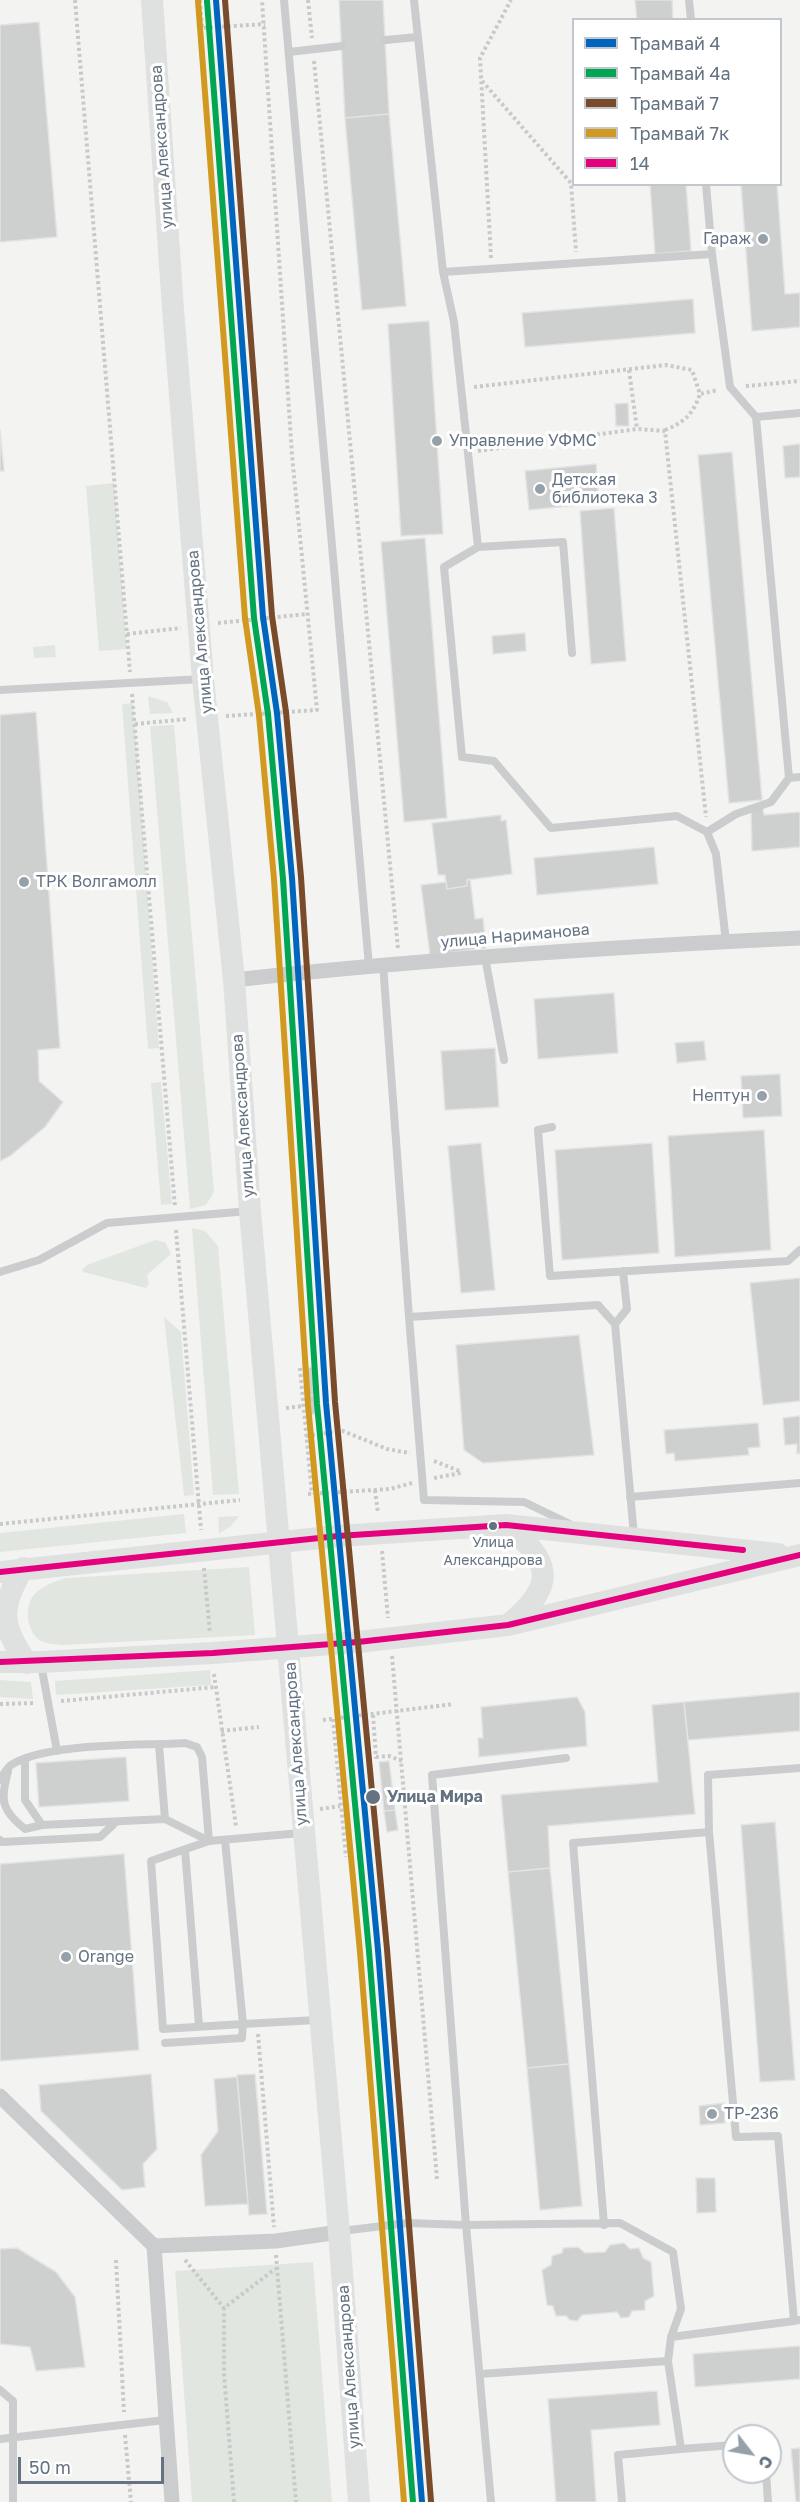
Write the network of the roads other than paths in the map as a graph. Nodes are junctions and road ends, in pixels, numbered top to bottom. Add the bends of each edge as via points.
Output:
1 (152, 0) edge
2 (285, 0) edge
3 (414, 0) edge
4 (690, 0) edge
5 (691, 18) edge
6 (417, 37) junction
7 (386, 40) dead end
8 (342, 46) dead end
9 (289, 52) junction
10 (706, 186) edge
11 (712, 254) junction
12 (443, 272) junction
13 (800, 413) edge
14 (756, 417) junction
15 (478, 547) junction
16 (572, 653) dead end
17 (203, 679) junction
18 (0, 690) edge
19 (800, 777) edge
20 (789, 778) junction
21 (707, 832) junction
22 (800, 938) edge
23 (726, 942) junction
24 (485, 957) junction
25 (376, 965) junction
26 (234, 980) junction
27 (504, 1060) dead end
28 (552, 1127) dead end
29 (250, 1211) junction
30 (800, 1250) edge
31 (623, 1271) junction
32 (0, 1272) edge
33 (409, 1317) junction
34 (615, 1324) junction
35 (800, 1483) edge
36 (630, 1497) junction
37 (506, 1525) junction
38 (589, 1533) junction
39 (634, 1537) junction
40 (280, 1543) junction
41 (796, 1555) edge
42 (22, 1568) junction
43 (0, 1572) edge
44 (508, 1625) junction
45 (290, 1647) junction
46 (0, 1662) edge
47 (34, 1662) junction
48 (159, 1745) junction
49 (57, 1751) junction
50 (566, 1758) dead end
51 (25, 1759) junction
52 (9, 1766) junction
53 (800, 1768) edge
54 (0, 1779) edge
55 (165, 1819) junction
56 (115, 1823) junction
57 (42, 1825) junction
58 (709, 1832) junction
59 (303, 1833) junction
60 (0, 1839) edge
61 (225, 1840) junction
62 (209, 1841) junction
63 (185, 1850) junction
64 (320, 2020) junction
65 (243, 2024) junction
66 (199, 2026) junction
67 (165, 2043) dead end
68 (0, 2096) edge
69 (466, 2225) junction
70 (604, 2225) junction
71 (339, 2232) junction
72 (154, 2246) junction
73 (797, 2321) edge
74 (671, 2337) junction
75 (668, 2361) junction
76 (480, 2374) junction
77 (0, 2390) edge
78 (165, 2420) junction
79 (11, 2438) junction
80 (0, 2439) edge
81 (722, 2446) edge
82 (681, 2449) junction
83 (767, 2484) edge
84 (13, 2502) edge
85 (172, 2502) edge
86 (359, 2502) edge
87 (491, 2502) edge
88 (622, 2502) edge
89 (768, 2502) edge

1 - 17 main road, улица Александрова
2 - 9 lane
3 - 6 lane
4 - 5 lane
6 - 7 lane
6 - 12 lane
8 - 9 lane
9 - 25 lane
10 - 11 lane
11 - 12 lane
11 - 14 lane via 730,387
12 - 15 lane via 454,322
13 - 14 lane
14 - 20 lane
15 - 16 lane via 563,542
15 - 21 lane via 444,567 462,757 494,761 551,828 677,816
17 - 18 lane
17 - 26 main road, улица Александрова
19 - 20 lane
20 - 21 lane via 771,802 735,814
21 - 23 lane via 716,854
22 - 23 street, улица Нариманова
23 - 24 street, улица Нариманова
24 - 25 street, улица Нариманова
24 - 27 lane
25 - 26 street, улица Нариманова
25 - 33 lane
26 - 29 main road, улица Александрова
28 - 31 lane via 538,1130 550,1276
29 - 32 lane via 107,1223 39,1260
29 - 40 main road, улица Александрова
30 - 31 lane via 788,1261
31 - 34 lane via 627,1309
33 - 34 lane via 598,1305
33 - 38 lane via 424,1500 524,1502
34 - 36 lane
35 - 36 lane
36 - 39 lane
37 - 38 main road
37 - 40 main road
37 - 44 main road via 538,1554 543,1569 538,1594 525,1612
38 - 39 main road
39 - 41 main road
40 - 42 main road
40 - 45 main road, улица Александрова
41 - 44 main road
42 - 43 main road
42 - 47 main road via 8,1589 2,1619 9,1641
44 - 45 main road
45 - 47 main road
45 - 59 main road, улица Александрова
46 - 47 main road
47 - 49 lane via 48,1702
48 - 49 lane
48 - 55 lane
48 - 62 lane via 185,1743 197,1747 202,1757
49 - 51 lane
50 - 69 lane via 432,1775
51 - 52 lane
51 - 57 lane via 25,1800
52 - 54 lane
52 - 57 lane via 2,1796 8,1816 25,1828
53 - 58 lane via 708,1775
55 - 56 lane
55 - 62 lane
56 - 57 lane
56 - 60 lane via 100,1837 2,1842
58 - 70 lane via 573,1844
58 - 73 lane via 736,2137 778,2136
59 - 61 lane
59 - 64 main road, улица Александрова
61 - 62 lane
61 - 65 lane
62 - 63 lane
63 - 66 lane
63 - 66 lane via 152,1861 163,2029
64 - 65 lane
64 - 71 main road, улица Александрова
65 - 66 lane
65 - 67 lane via 242,2038
68 - 72 street
69 - 70 lane
69 - 71 lane via 408,2223
69 - 76 lane
70 - 74 lane via 620,2223 673,2252 681,2309
71 - 72 street via 276,2241
71 - 86 main road, улица Александрова
72 - 78 street
73 - 74 lane
74 - 75 lane
75 - 76 lane
75 - 82 lane
76 - 87 lane
77 - 79 lane via 13,2401
78 - 79 lane
78 - 85 street
79 - 80 lane
79 - 84 lane
81 - 82 lane
82 - 88 lane via 618,2455
83 - 89 lane

